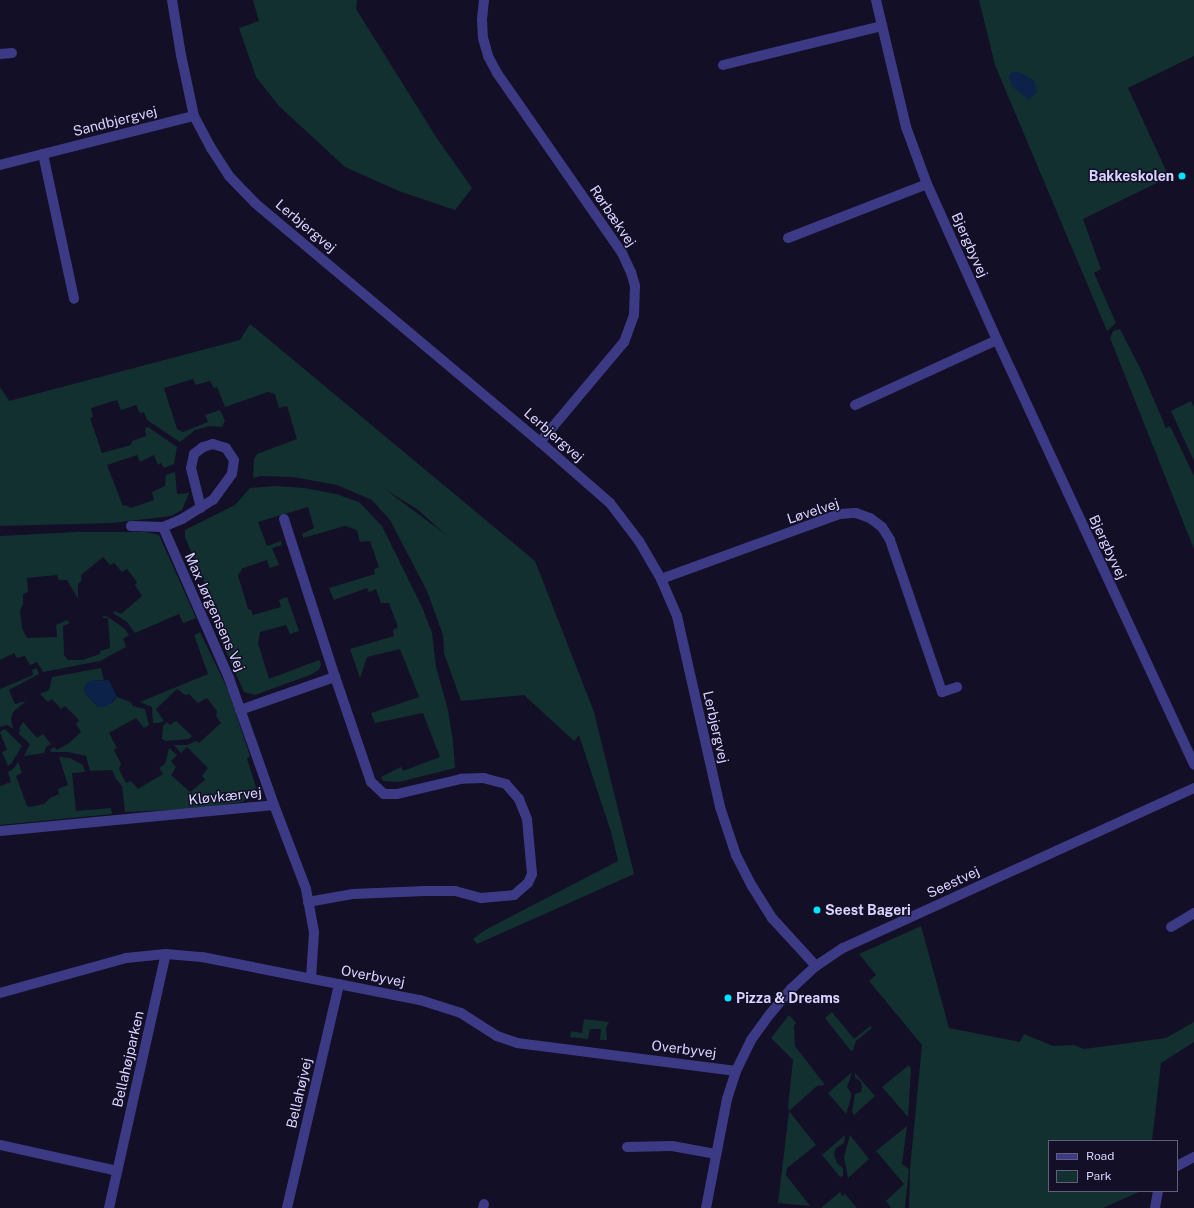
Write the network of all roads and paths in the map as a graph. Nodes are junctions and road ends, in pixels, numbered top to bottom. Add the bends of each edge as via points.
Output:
1 (172, 0) edge
2 (484, 0) edge
3 (876, 0) edge
4 (882, 26) junction
5 (12, 53) dead end
6 (0, 54) edge
7 (723, 65) dead end
8 (194, 116) junction
9 (43, 154) junction
10 (0, 165) edge
11 (928, 184) junction
12 (788, 238) dead end
13 (74, 299) dead end
14 (997, 340) junction
15 (855, 405) dead end
16 (540, 442) junction
17 (201, 508) junction
18 (284, 519) dead end
19 (131, 526) dead end
20 (163, 527) junction
21 (661, 579) junction
22 (335, 677) junction
23 (957, 687) dead end
24 (240, 710) junction
25 (1194, 765) edge
26 (1194, 788) edge
27 (274, 805) junction
28 (0, 831) edge
29 (308, 902) junction
30 (1194, 913) edge
31 (1171, 927) dead end
32 (166, 954) junction
33 (816, 966) junction
34 (311, 978) junction
35 (339, 984) junction
36 (0, 993) edge
37 (736, 1071) junction
38 (0, 1145) edge
39 (627, 1147) dead end
40 (716, 1154) junction
41 (1194, 1157) edge
42 (1178, 1165) edge
43 (117, 1171) junction
44 (1158, 1192) edge
45 (109, 1208) edge
46 (287, 1208) edge
47 (706, 1208) edge
48 (1155, 1208) edge

1 - 8 street, Lerbjergvej
2 - 16 street, Rørbækvej via 483,38 496,73 622,253 635,286 634,315 624,342
3 - 4 street, Bjergbyvej
4 - 7 street
4 - 11 street, Bjergbyvej via 906,127
5 - 6 street
8 - 9 street, Sandbjergvej
8 - 16 street, Lerbjergvej via 229,176 256,203
9 - 10 street, Sandbjergvej
9 - 13 street
11 - 12 street
11 - 14 street, Bjergbyvej
14 - 15 street
14 - 25 street, Bjergbyvej
16 - 21 street, Lerbjergvej via 610,503 639,542
17 - 17 street via 191,468 194,454 202,447 213,444 226,448 234,460 232,474 213,500
17 - 20 street
18 - 22 street
19 - 20 street
20 - 24 street, Max Jørgensens Vej via 229,678
21 - 23 street, Løvelvej via 840,514 856,513 870,518 882,527 890,540 942,692
21 - 33 street, Lerbjergvej via 676,616 720,807 736,855 772,918
22 - 24 street
22 - 29 street via 371,782 384,794 397,794 461,779 484,778 506,784 519,799 527,819 532,874 528,883 514,895 481,898 455,891 425,891 353,894
24 - 27 street, Max Jørgensens Vej
26 - 33 street, Seestvej via 851,945
27 - 28 street, Kløvkærvej
27 - 29 street, Kløvkærvej via 306,888
29 - 34 street, Kløvkærvej via 314,932
30 - 31 street
32 - 34 street, Overbyvej via 202,957
32 - 36 street, Overbyvej via 126,958
32 - 43 street, Bellahøjparken
33 - 37 street, Seestvej via 770,1014 751,1040
34 - 35 street, Overbyvej
35 - 37 street, Overbyvej via 420,1000 461,1013 497,1036 518,1043
35 - 46 street, Bellahøjvej
37 - 40 street, Seestvej via 727,1099
38 - 43 street
39 - 40 street via 672,1146
40 - 47 street, Seestvej
41 - 42 street
43 - 45 street, Bellahøjparken
44 - 48 street

